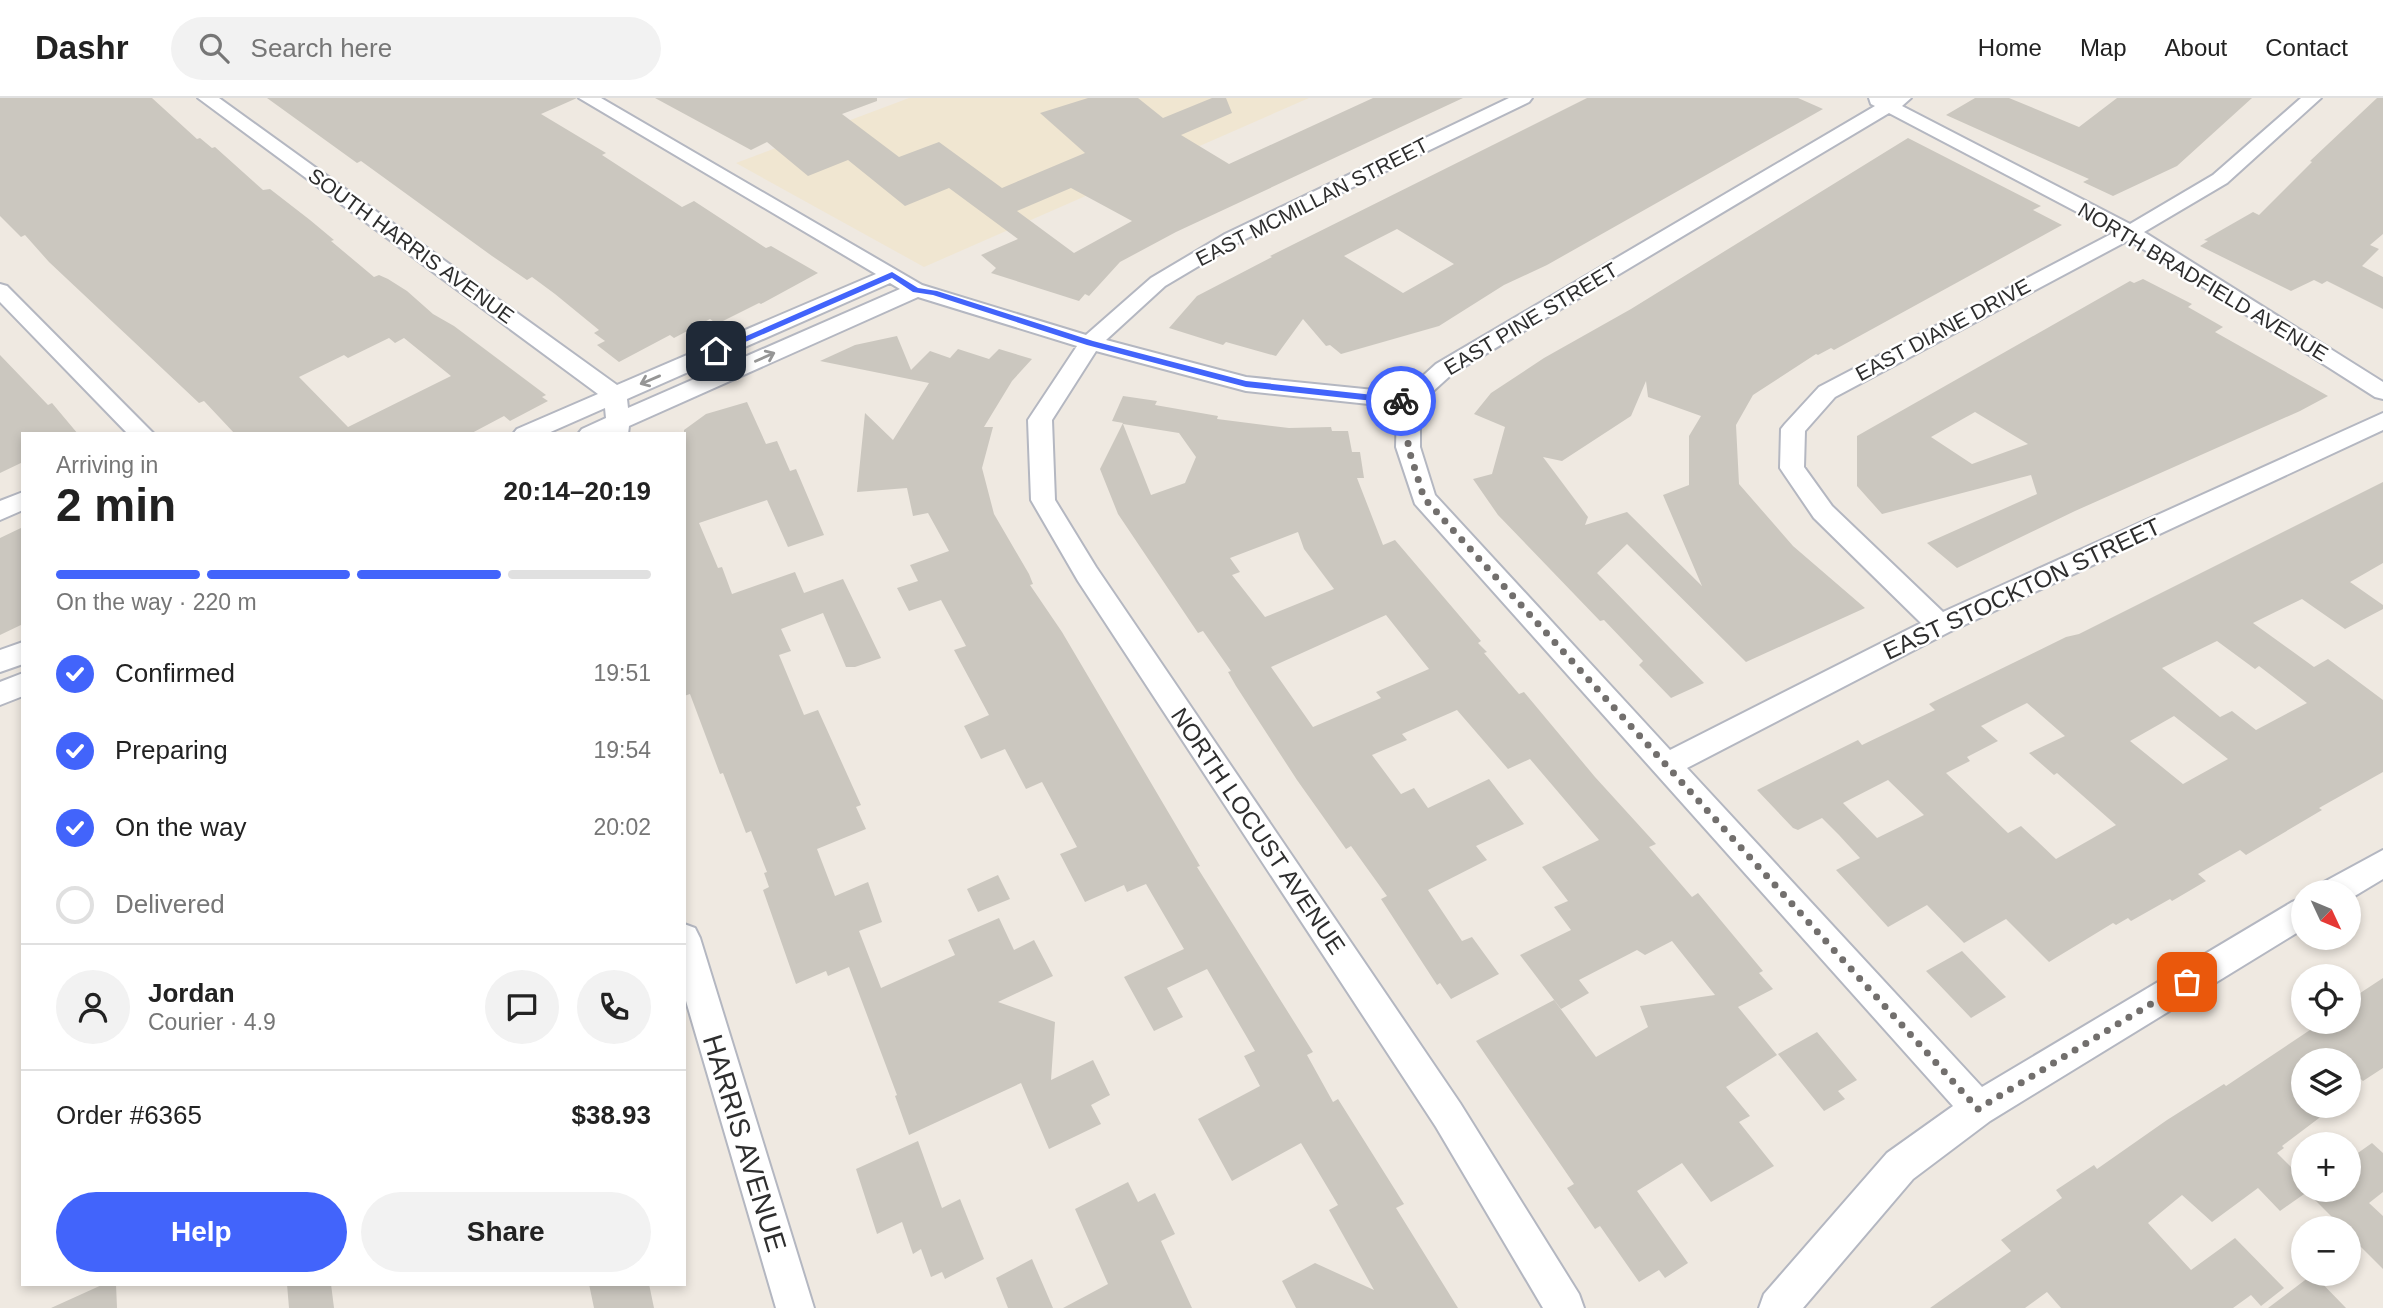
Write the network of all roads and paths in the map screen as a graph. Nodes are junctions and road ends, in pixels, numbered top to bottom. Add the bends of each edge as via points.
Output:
1 (207, 98) edge
2 (588, 98) edge
3 (1524, 98) edge
4 (2312, 98) edge
5 (1887, 100) edge
6 (2130, 232) junction
7 (833, 239) junction
8 (892, 275) junction
9 (0, 290) edge
10 (916, 290) junction
11 (843, 296) junction
12 (24, 314) junction
13 (0, 324) edge
14 (1090, 343) junction
15 (2383, 392) edge
16 (615, 395) junction
17 (1409, 401) junction
18 (2383, 421) edge
19 (617, 428) edge
20 (140, 432) edge
21 (530, 432) edge
22 (599, 432) edge
23 (21, 501) edge
24 (0, 511) edge
25 (1940, 625) junction
26 (21, 653) edge
27 (0, 662) edge
28 (21, 685) edge
29 (0, 694) edge
30 (1665, 766) junction
31 (2383, 863) edge
32 (2355, 880) edge
33 (2291, 919) edge
34 (686, 945) edge
35 (1978, 1109) junction
36 (795, 1308) edge
37 (1565, 1308) edge
38 (1778, 1308) edge

1 - 16 street, SOUTH HARRIS AVENUE
2 - 7 street
3 - 14 street, EAST MCMILLAN STREET via 1232,238 1158,282
4 - 6 street, EAST DIANE DRIVE via 2220,179
5 - 6 street, NORTH BRADFIELD AVENUE
5 - 17 street, EAST PINE STREET via 1444,369
6 - 15 street, NORTH BRADFIELD AVENUE
6 - 25 street, EAST DIANE DRIVE via 1827,392 1793,429 1792,468 1823,512
7 - 8 street
7 - 11 street via 846,273
8 - 10 street
8 - 11 street
9 - 12 street
10 - 14 street
19 -> 10 street
11 -> 16 street
12 - 13 street
12 - 20 street
14 - 17 street via 1246,384
14 - 37 street, NORTH LOCUST AVENUE via 1040,420 1043,500 1087,574 1448,1115
16 - 19 street
16 - 21 street
17 - 30 street via 1408,447 1424,498
18 - 25 street, EAST STOCKTON STREET
19 - 22 street
23 - 24 street
25 - 30 street, EAST STOCKTON STREET
26 - 27 street
28 - 29 street
30 - 35 street
31 - 32 street
33 - 35 street
34 - 36 street, HARRIS AVENUE
35 - 38 street via 1900,1166

